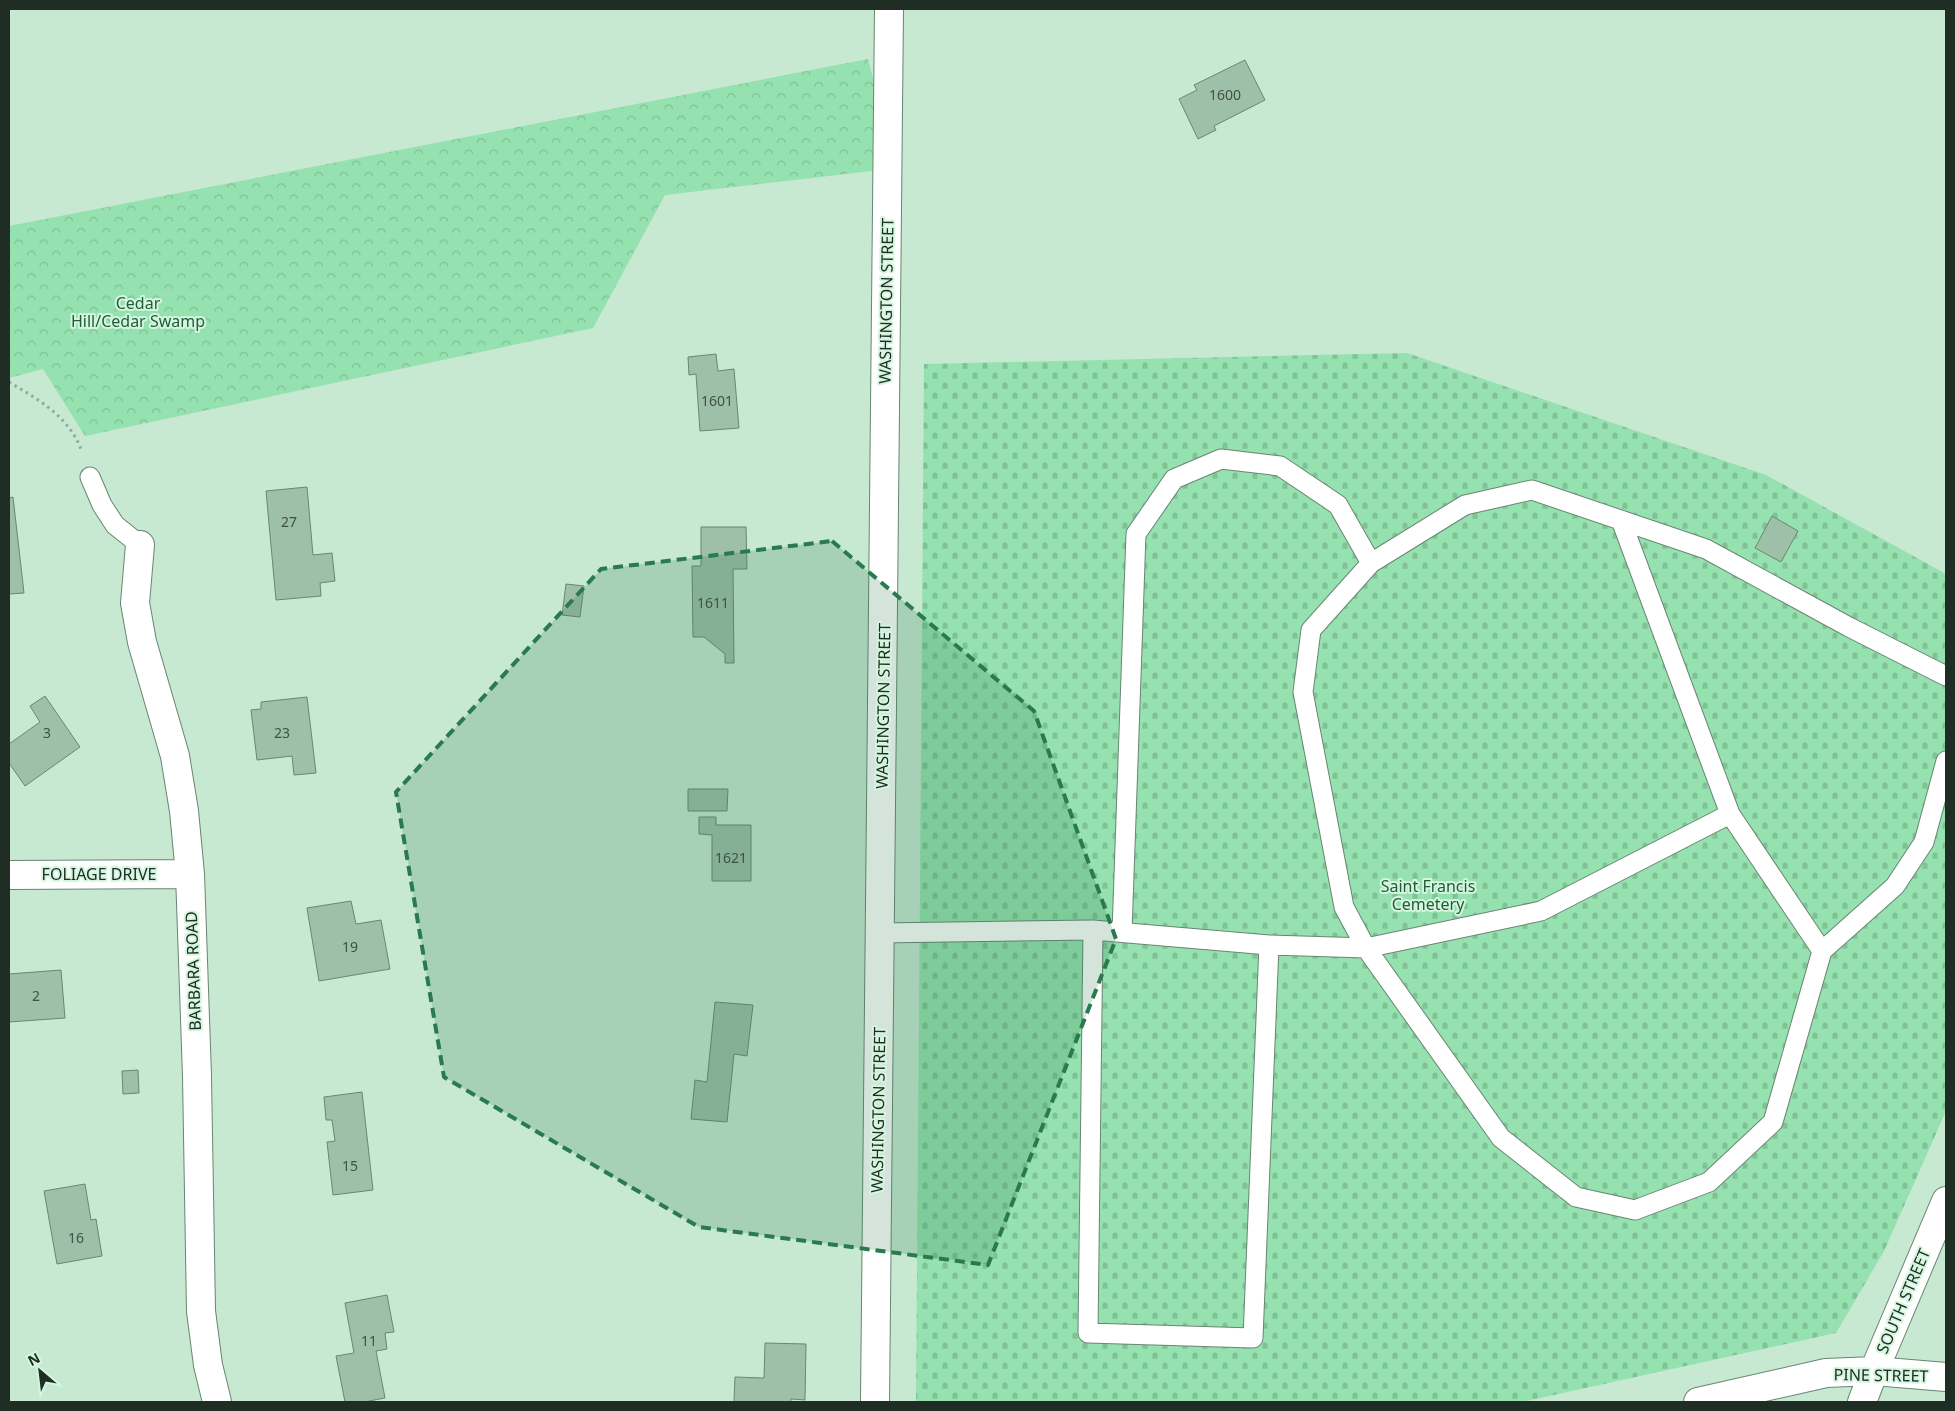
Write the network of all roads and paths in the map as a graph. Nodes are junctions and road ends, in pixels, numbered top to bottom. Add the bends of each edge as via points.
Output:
1 (889, 9) edge
2 (9, 382) edge
3 (90, 476) joint
4 (1621, 520) junction
5 (140, 545) joint
6 (1371, 563) junction
7 (1946, 676) edge
8 (1946, 761) edge
9 (1730, 814) junction
10 (9, 874) edge
11 (190, 874) junction
12 (1093, 930) junction
13 (1122, 932) junction
14 (880, 933) junction
15 (1269, 945) junction
16 (1366, 948) junction
17 (1822, 951) junction
18 (1946, 1201) edge
19 (1874, 1371) junction
20 (1946, 1377) edge
21 (217, 1402) edge
22 (875, 1402) edge
23 (1698, 1402) edge
24 (1862, 1402) edge

1 - 14 street, WASHINGTON STREET
2 - 3 path via 46,404 65,422 80,448
3 - 5 lane via 115,525
4 - 6 lane via 1532,490 1465,505
4 - 7 lane via 1706,549
4 - 9 lane
5 - 11 street, BARBARA ROAD via 135,603 144,651 175,756
6 - 13 lane via 1338,505 1280,466 1221,460 1174,479 1136,534
6 - 16 lane via 1311,630 1303,692 1344,907
8 - 17 lane via 1924,842 1895,886
9 - 16 lane via 1541,911
9 - 17 lane
10 - 11 street, FOLIAGE DRIVE
11 - 21 street, BARBARA ROAD via 201,1311
12 - 13 lane
12 - 14 lane
12 - 15 lane via 1088,1333 1253,1338
13 - 15 lane
14 - 22 street, WASHINGTON STREET
15 - 16 lane
16 - 17 lane via 1501,1138 1576,1197 1635,1210 1709,1182 1773,1122
18 - 19 street, SOUTH STREET
19 - 20 street, PINE STREET
19 - 23 street, PINE STREET via 1826,1373
19 - 24 street, SOUTH STREET

